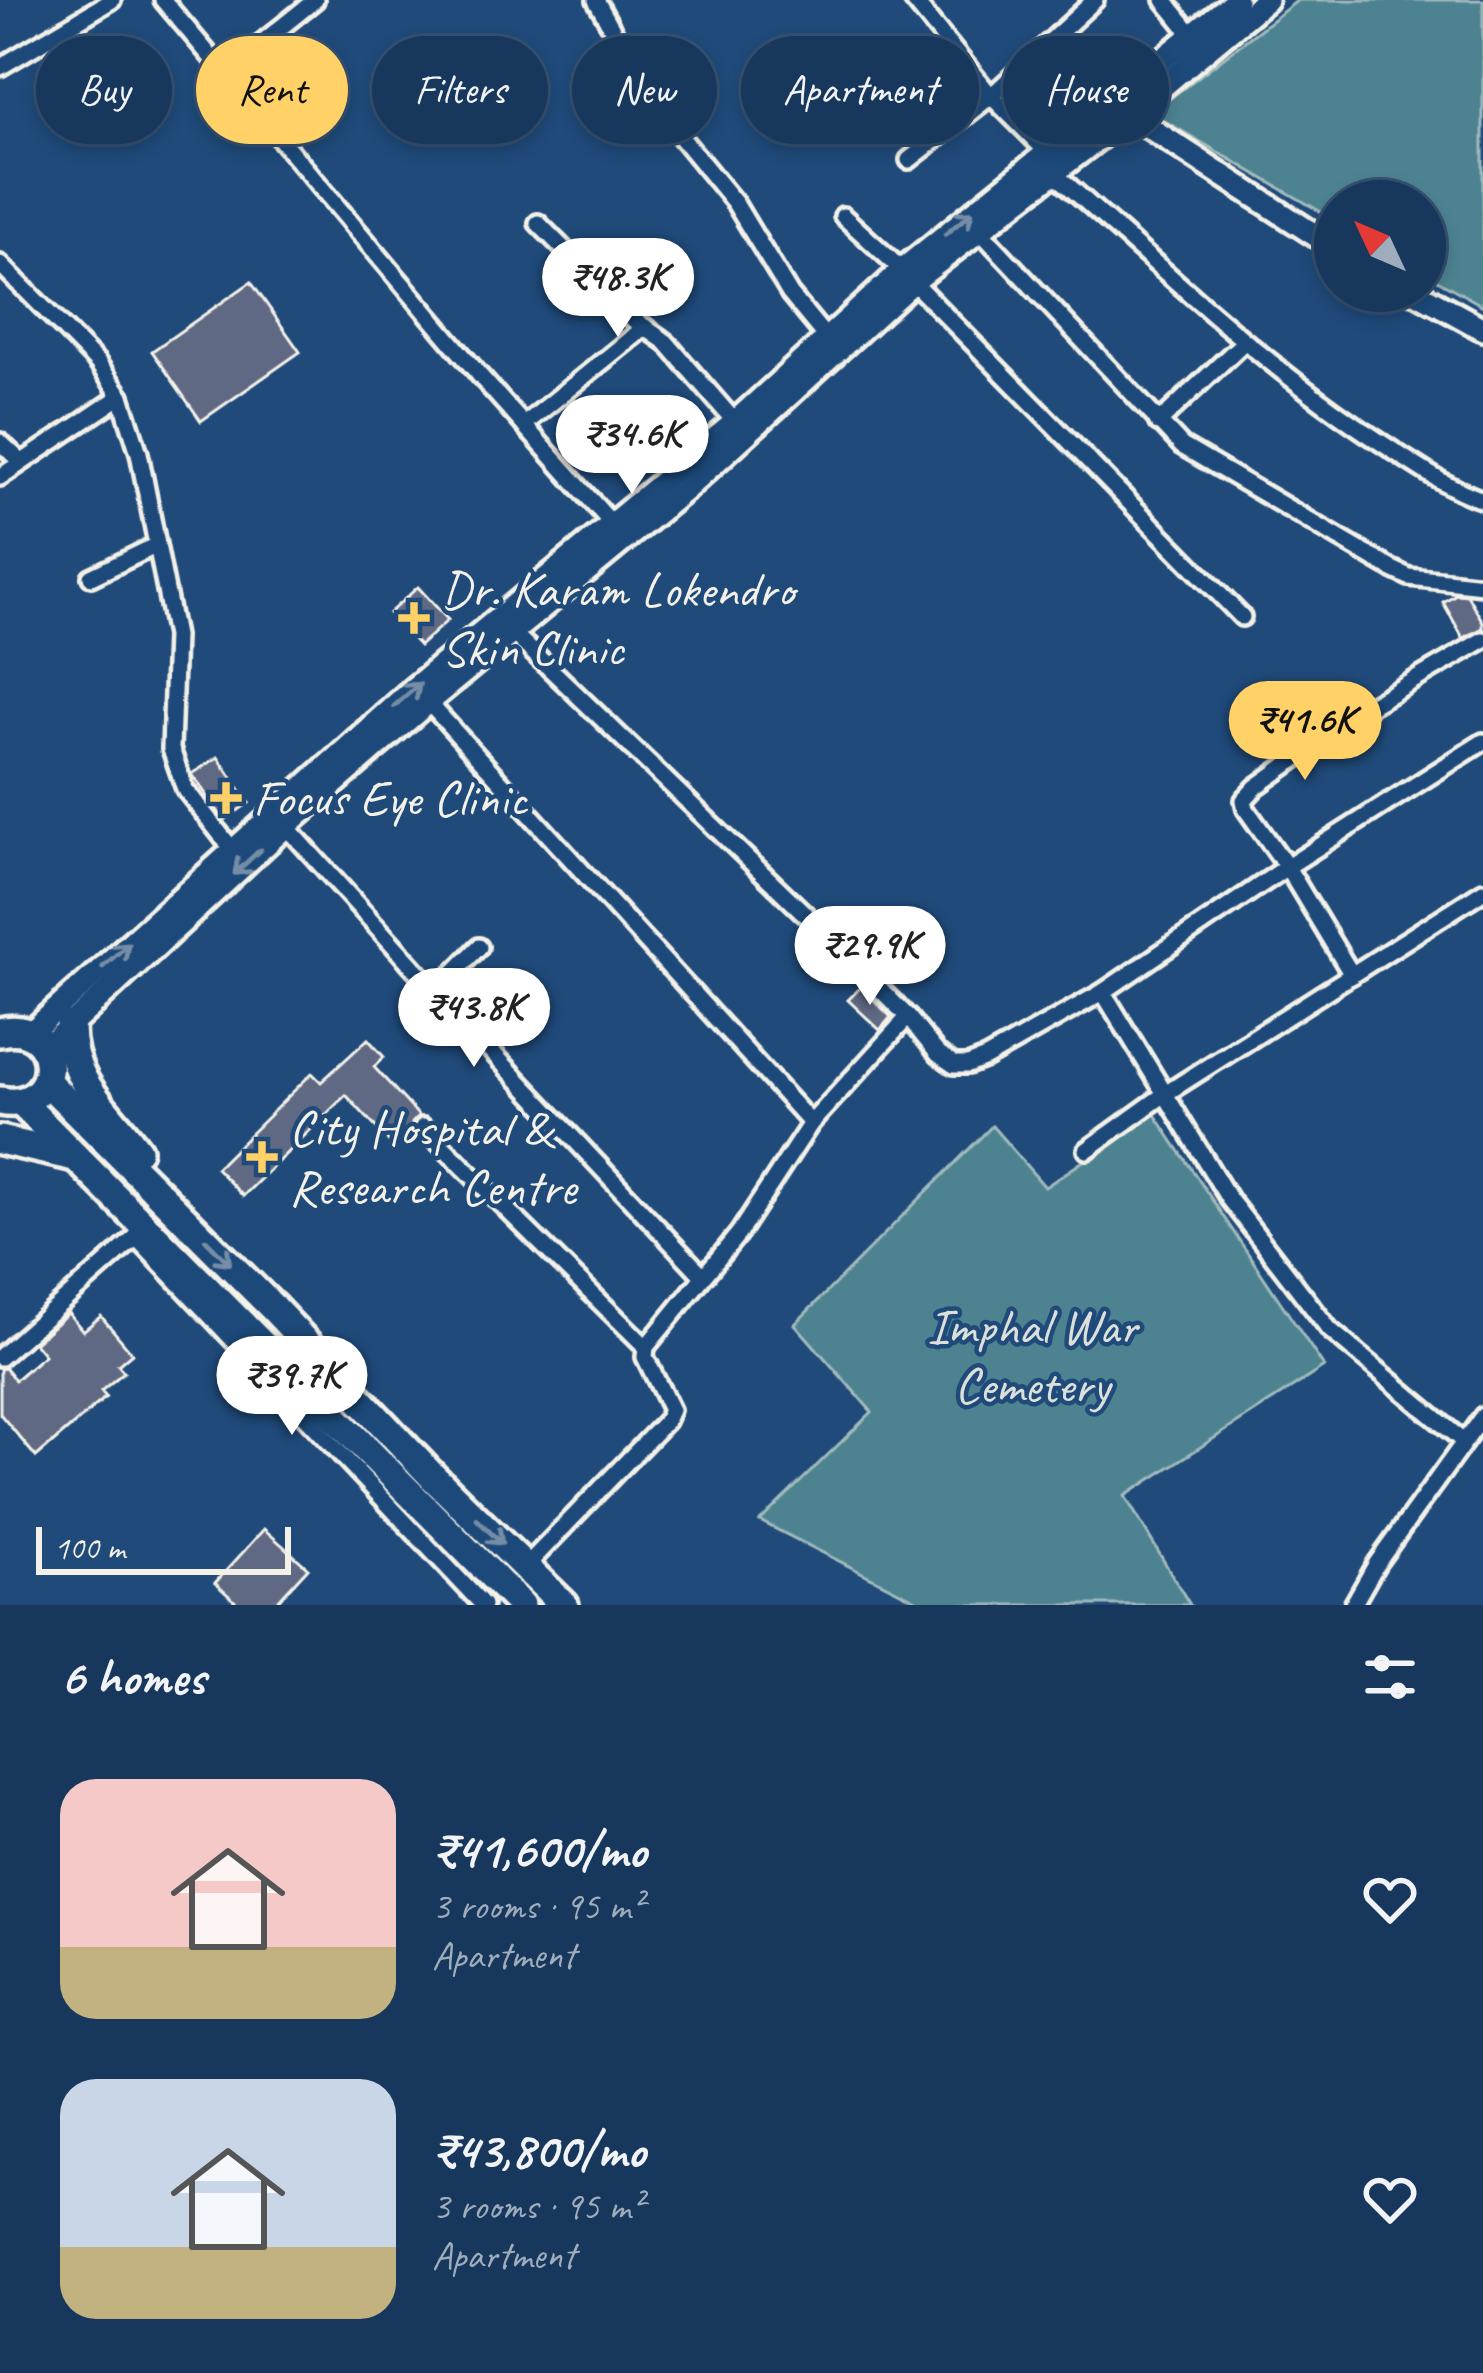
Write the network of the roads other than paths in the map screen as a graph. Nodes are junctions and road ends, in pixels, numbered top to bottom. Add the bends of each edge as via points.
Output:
1 (112, 0) edge
2 (163, 0) edge
3 (315, 0) edge
4 (596, 0) edge
5 (913, 0) edge
6 (1095, 0) edge
7 (1236, 0) edge
8 (1266, 0) edge
9 (1169, 6) edge
10 (270, 36) edge
11 (1193, 36) junction
12 (196, 39) edge
13 (1169, 60) edge
14 (0, 68) edge
15 (1169, 73) edge
16 (991, 96) junction
17 (1169, 140) edge
18 (285, 144) edge
19 (1077, 144) edge
20 (909, 160) dead end
21 (1052, 164) junction
22 (843, 216) dead end
23 (538, 223) dead end
24 (982, 232) junction
25 (1314, 234) edge
26 (0, 264) edge
27 (908, 276) junction
28 (1446, 308) edge
29 (645, 327) junction
30 (1483, 328) edge
31 (1244, 342) junction
32 (833, 347) junction
33 (121, 396) junction
34 (735, 422) junction
35 (1158, 423) junction
36 (524, 425) junction
37 (0, 442) edge
38 (21, 462) junction
39 (0, 477) edge
40 (1483, 500) edge
41 (613, 526) junction
42 (155, 546) junction
43 (575, 568) junction
44 (92, 578) dead end
45 (1483, 585) edge
46 (1242, 617) dead end
47 (513, 633) junction
48 (1482, 642) edge
49 (428, 702) junction
50 (1483, 742) edge
51 (286, 826) junction
52 (232, 849) junction
53 (1287, 867) junction
54 (1483, 891) edge
55 (479, 947) dead end
56 (1352, 975) junction
57 (436, 992) junction
58 (1103, 992) junction
59 (908, 1017) junction
60 (70, 1025) junction
61 (0, 1032) edge
62 (38, 1041) junction
63 (46, 1081) junction
64 (1165, 1094) junction
65 (6, 1102) edge
66 (812, 1123) junction
67 (423, 1127) dead end
68 (0, 1140) edge
69 (1087, 1150) dead end
70 (79, 1158) junction
71 (169, 1202) junction
72 (142, 1232) junction
73 (703, 1276) junction
74 (646, 1347) junction
75 (0, 1357) edge
76 (1483, 1417) edge
77 (1464, 1442) junction
78 (526, 1566) junction
79 (483, 1605) edge
80 (521, 1605) edge
81 (565, 1605) edge
82 (1353, 1605) edge

1 - 14 street
2 - 12 street
3 - 10 street
4 - 32 street via 652,103 736,203 790,294
5 - 16 street
6 - 16 street
7 - 11 main road
8 - 15 main road
9 - 11 street
11 - 13 main road
16 - 20 street
16 - 21 street
17 - 25 main road
18 - 36 street
19 - 21 main road
21 - 24 main road
27 -> 21 main road
21 - 31 street
22 - 27 street
23 - 29 street
24 - 27 main road
24 - 35 street
26 - 33 street
27 - 32 main road
27 - 46 street
28 - 30 main road
29 - 34 street
29 - 36 street
31 - 35 street
31 - 40 street via 1326,407 1453,490
32 - 34 main road
32 - 43 main road
33 - 38 street
33 - 42 street
34 - 41 main road
35 - 45 street via 1213,467 1390,568
36 - 41 street
37 - 38 street
38 - 39 street
41 - 43 main road
42 - 44 street
42 - 52 street via 175,636 171,749 185,789
43 - 47 main road
52 -> 43 main road via 414,688
47 - 49 main road
47 - 59 street
48 - 53 street via 1370,706 1249,793 1246,809
49 - 51 main road
49 - 66 street
50 - 53 street
51 - 57 street
51 -> 60 main road
62 -> 52 main road
53 - 56 street
53 - 58 street
54 - 56 street
55 - 57 street
56 - 64 street
57 - 73 street
58 - 59 street via 968,1065 938,1054
58 - 64 street
59 - 66 street
60 - 62 main road
60 - 71 highway via 82,1081
61 - 62 highway via 20,1030
62 - 63 highway
63 - 65 highway
63 - 71 highway
64 - 69 street
64 - 77 street via 1229,1199 1330,1330
65 - 70 highway
66 - 73 street
67 - 74 street
68 - 70 highway
70 - 72 highway
71 -> 78 highway
72 - 75 street
72 - 79 street
72 - 80 highway
73 - 74 street
74 - 78 street via 671,1410 666,1420
76 - 77 street
77 - 82 street
78 - 81 highway

